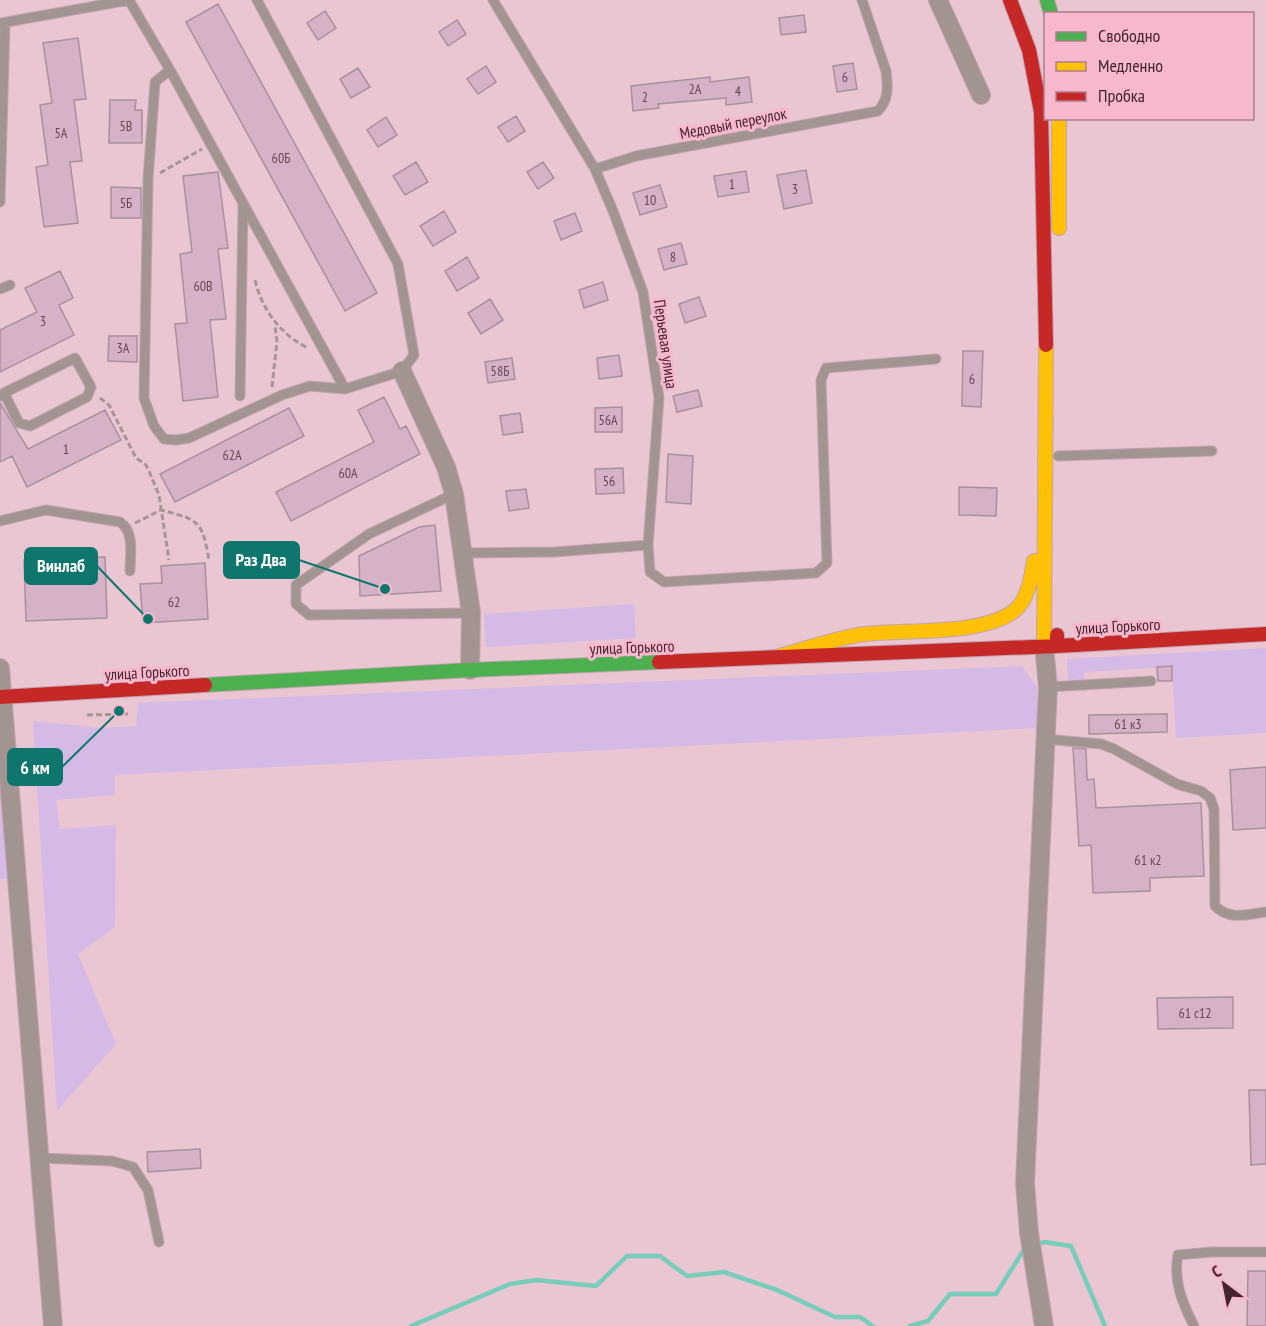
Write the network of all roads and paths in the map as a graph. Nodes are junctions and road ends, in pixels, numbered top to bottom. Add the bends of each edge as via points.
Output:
1 (129, 0) edge
2 (257, 0) edge
3 (494, 0) edge
4 (862, 0) edge
5 (938, 0) edge
6 (1010, 0) edge
7 (3, 23) edge
8 (170, 70) junction
9 (981, 95) dead end
10 (1, 100) edge
11 (1059, 120) edge
12 (210, 145) junction
13 (595, 169) junction
14 (148, 179) junction
15 (0, 202) edge
16 (243, 205) junction
17 (1059, 240) dead end
18 (255, 276) dead end
19 (10, 285) dead end
20 (1059, 287) dead end
21 (0, 289) edge
22 (275, 323) junction
23 (327, 356) junction
24 (936, 359) dead end
25 (402, 371) junction
26 (1046, 381) junction
27 (345, 389) junction
28 (89, 392) junction
29 (2, 394) edge
30 (240, 396) dead end
31 (270, 400) junction
32 (1212, 451) dead end
33 (1058, 456) junction
34 (454, 494) junction
35 (161, 510) junction
36 (0, 521) edge
37 (128, 527) junction
38 (648, 545) junction
39 (463, 553) junction
40 (169, 560) dead end
41 (209, 560) dead end
42 (130, 571) dead end
43 (471, 613) junction
44 (1266, 634) edge
45 (1050, 646) junction
46 (776, 657) junction
47 (0, 668) edge
48 (470, 670) junction
49 (1151, 681) dead end
50 (1048, 687) junction
51 (2, 697) edge
52 (1045, 739) junction
53 (1266, 912) edge
54 (40, 1158) junction
55 (159, 1242) dead end
56 (1266, 1252) edge
57 (53, 1326) edge
58 (1044, 1326) edge
59 (1194, 1326) edge

1 - 7 lane
1 - 8 lane
2 - 25 lane via 398,264 414,355
3 - 13 lane, Перьевая улица
4 - 13 lane, Медовый переулок via 888,82 886,102 878,111 636,156
5 - 9 street
6 - 26 main road via 1029,50 1041,112
7 - 10 lane
8 - 12 lane
8 - 14 lane via 155,82
10 - 15 lane
11 - 17 main road
12 - 14 path
12 - 16 lane
13 - 38 lane, Перьевая улица via 643,292 659,398
14 - 31 lane via 144,398 154,426 164,439 189,438
16 - 23 lane
16 - 30 lane
18 - 22 path
19 - 21 lane
20 - 33 main road
22 - 23 path via 296,342
22 - 31 path
23 - 27 lane
24 - 38 lane, Перьевая улица via 826,368 821,380 827,562 816,573 664,582 650,572
25 - 27 lane
25 - 34 street via 446,467
26 - 45 main road
26 - 46 main road via 1040,415 1035,556 1031,579 1016,610 983,624 864,634
27 - 31 lane via 310,386
28 - 29 lane via 87,398 30,426 19,423
28 - 29 lane via 91,387 75,358
28 - 35 path via 109,405 136,458 146,465
32 - 33 lane
33 - 45 main road
34 - 39 street
34 - 43 lane via 369,534 320,568 296,585 296,604 309,615
35 - 37 path
35 - 40 path
35 - 41 path via 200,525
36 - 37 lane via 46,510 120,522
37 - 42 lane
38 - 39 lane
39 - 43 street
43 - 48 street
44 - 45 main road, улица Горького
45 - 46 main road, улица Горького
45 - 50 street
46 - 48 main road, улица Горького
47 - 51 street
48 - 51 main road, улица Горького
49 - 50 lane
50 - 52 street
51 - 54 street
52 - 53 lane via 1101,744 1210,798 1214,809 1215,906 1234,916
52 - 58 street via 1025,1183
54 - 55 lane via 112,1161 133,1167 148,1190
54 - 57 street
56 - 59 lane via 1178,1255 1175,1270 1180,1299

